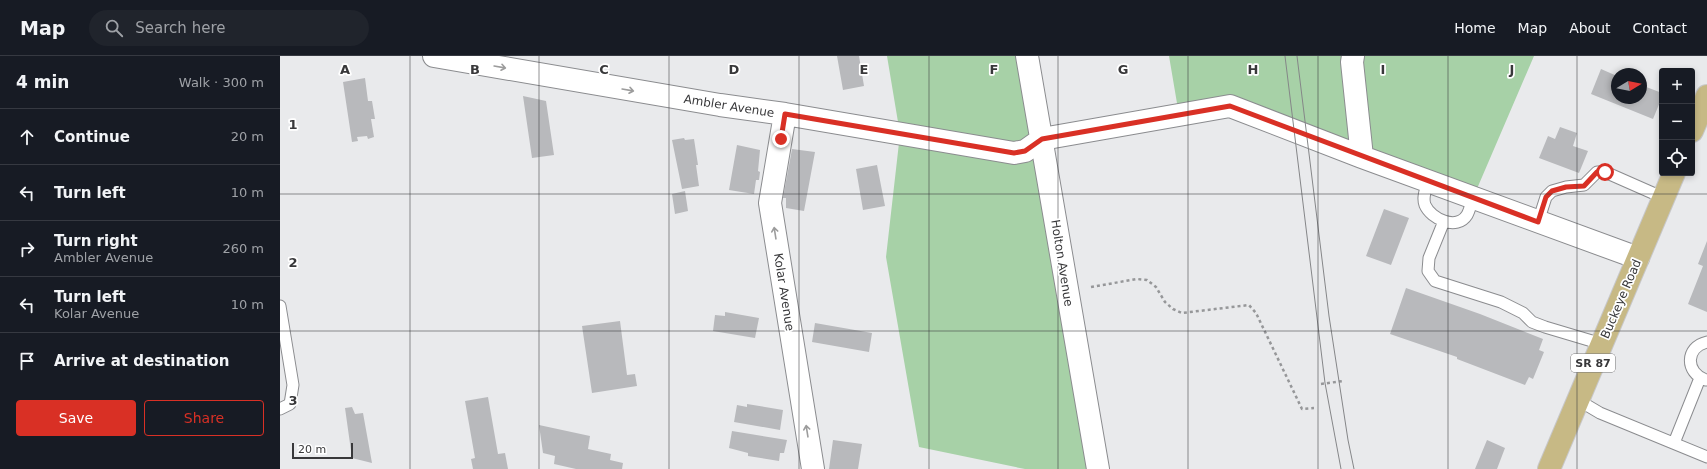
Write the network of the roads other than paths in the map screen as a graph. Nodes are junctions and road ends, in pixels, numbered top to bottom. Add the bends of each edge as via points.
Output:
1 (434, 56) edge
2 (1028, 56) edge
3 (1353, 56) edge
4 (1707, 96) edge
5 (785, 114) junction
6 (1695, 124) edge
7 (1042, 139) junction
8 (1362, 157) junction
9 (1673, 176) edge
10 (1428, 181) junction
11 (1473, 198) junction
12 (1664, 198) junction
13 (1444, 221) junction
14 (1538, 222) junction
15 (1638, 258) junction
16 (280, 306) edge
17 (1707, 342) edge
18 (1602, 344) junction
19 (1704, 379) edge
20 (1578, 400) junction
21 (280, 409) edge
22 (1674, 443) junction
23 (1707, 457) edge
24 (813, 469) edge
25 (1098, 469) edge
26 (1549, 469) edge

1 -> 5 street, Ambler Avenue
2 - 7 street, Holton Avenue
3 - 8 street
4 - 6 main road
5 - 7 street, Ambler Avenue via 1014,153 1025,151
24 -> 5 street, Kolar Avenue via 770,203
7 - 8 street, Ambler Avenue via 1230,106
7 - 25 street, Holton Avenue
8 - 10 street, Ambler Avenue
9 - 12 main road, Buckeye Road / SR 87
10 - 11 street, Ambler Avenue
10 - 13 lane via 1423,196 1425,205 1433,215
11 - 13 lane via 1466,216 1461,221
11 - 14 street, Ambler Avenue
12 - 14 lane via 1605,172 1597,172 1584,186 1552,191 1546,197
12 - 15 main road, Buckeye Road / SR 87
13 - 18 lane via 1429,258 1428,271 1435,281 1501,302 1532,322 1545,327
14 - 15 street, Ambler Avenue
15 - 18 main road, Buckeye Road / SR 87
16 - 21 lane via 292,385 290,404
17 - 19 lane via 1697,346 1691,357 1692,369
18 - 20 main road, Buckeye Road / SR 87
19 - 22 lane
20 - 22 lane via 1600,413
20 - 26 main road, Buckeye Road / SR 87
22 - 23 lane

